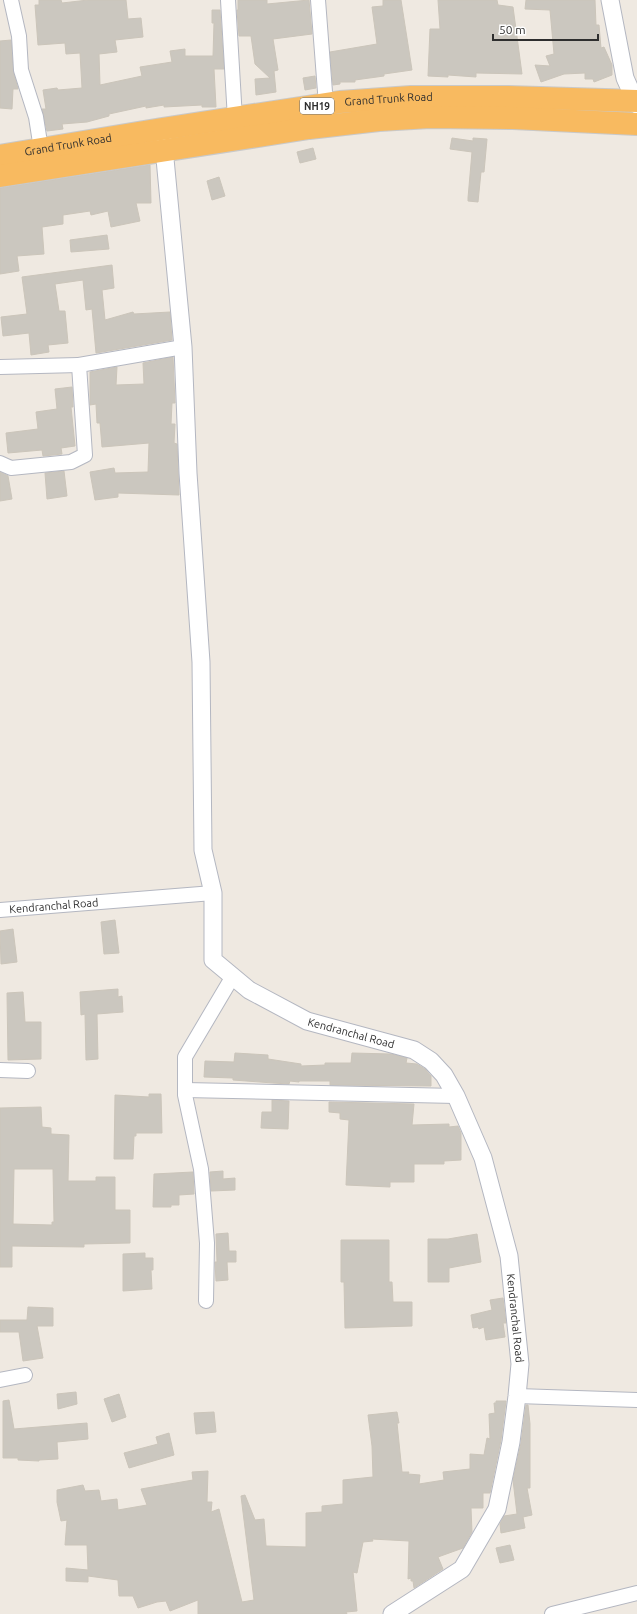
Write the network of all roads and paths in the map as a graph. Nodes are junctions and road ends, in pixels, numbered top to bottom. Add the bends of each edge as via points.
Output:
1 (10, 0) edge
2 (228, 0) edge
3 (318, 0) edge
4 (610, 0) edge
5 (637, 103) edge
6 (326, 105) junction
7 (235, 119) junction
8 (637, 124) edge
9 (162, 129) junction
10 (40, 149) junction
11 (164, 152) junction
12 (0, 156) edge
13 (0, 176) edge
14 (183, 347) junction
15 (79, 365) junction
16 (0, 367) edge
17 (0, 463) edge
18 (213, 893) junction
19 (0, 910) edge
20 (233, 976) junction
21 (0, 1070) edge
22 (28, 1071) dead end
23 (185, 1090) junction
24 (456, 1096) junction
25 (206, 1301) dead end
26 (25, 1375) dead end
27 (0, 1380) edge
28 (518, 1396) junction
29 (637, 1400) edge
30 (637, 1593) edge
31 (392, 1614) edge
32 (552, 1614) edge

1 - 10 street via 19,36 21,70 36,117
2 - 7 street
3 - 6 street
4 - 5 street via 625,78
5 - 6 highway, Grand Trunk Road / NH19 via 508,97 411,97
6 - 7 highway, Grand Trunk Road / NH19
7 - 9 highway, Grand Trunk Road / NH19
8 - 11 highway, Grand Trunk Road / NH19 via 512,118 430,117 379,120 309,128
9 - 10 highway, Grand Trunk Road / NH19
9 - 11 street
10 - 12 highway, Grand Trunk Road / NH19
11 - 13 highway, Grand Trunk Road / NH19
11 - 14 street
14 - 15 street
14 - 18 street via 188,473 201,662 204,850
15 - 16 street
15 - 17 street via 86,455 71,462 11,468
18 - 19 street, Kendranchal Road
18 - 20 street, Kendranchal Road via 213,960
20 - 23 street via 185,1057
20 - 24 street, Kendranchal Road via 249,990 307,1021 414,1050 431,1061 444,1075
21 - 22 street
23 - 24 street
23 - 25 street via 201,1169 207,1243
24 - 28 street, Kendranchal Road via 483,1158 509,1256 520,1364
26 - 27 street
28 - 29 street
28 - 31 street, Kendranchal Road via 497,1509 462,1569
30 - 32 street

